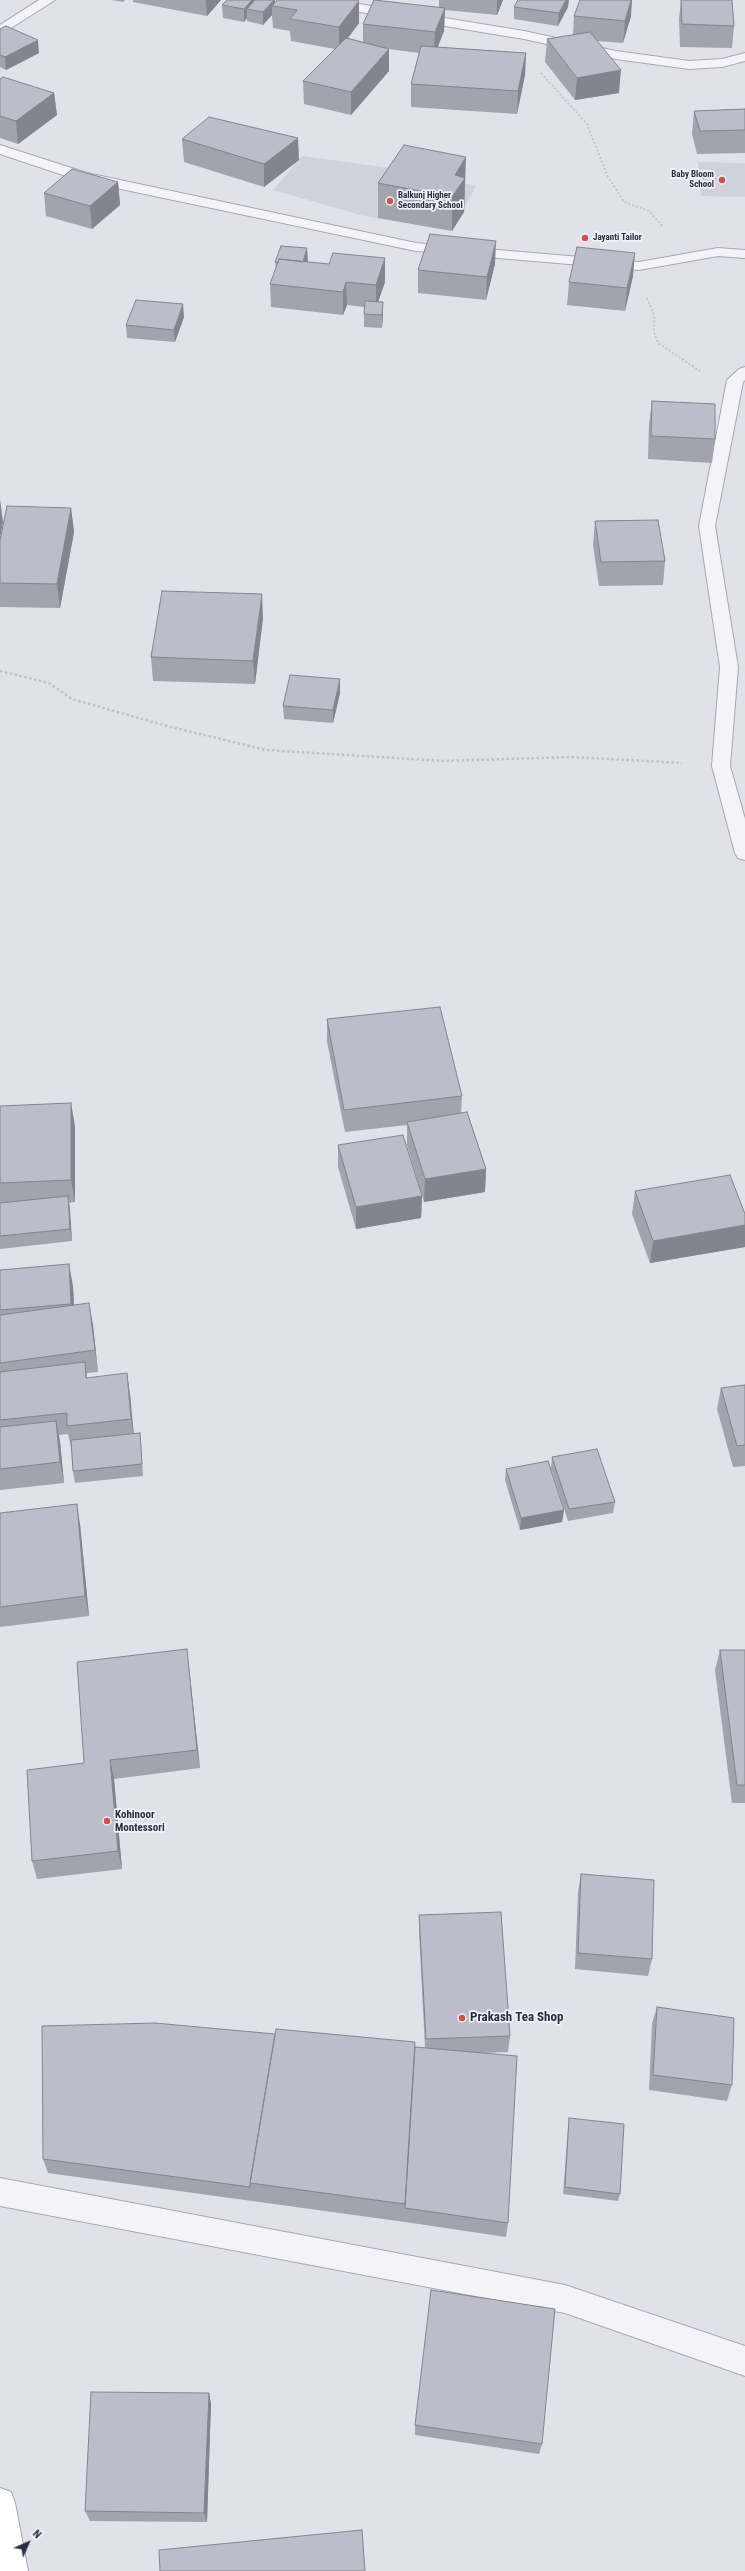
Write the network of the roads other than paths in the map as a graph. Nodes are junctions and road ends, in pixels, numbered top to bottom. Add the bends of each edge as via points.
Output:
1 (48, 0) edge
2 (311, 0) edge
3 (374, 5) edge
4 (0, 30) edge
5 (745, 57) edge
6 (0, 149) edge
7 (745, 254) edge
8 (740, 376) edge
9 (745, 852) edge
10 (0, 2192) edge
11 (745, 2361) edge
12 (0, 2503) edge
13 (8, 2567) edge

1 - 4 street
2 - 3 street
3 - 5 street via 616,55 689,65 722,63
6 - 7 street via 83,177 416,247 639,266 718,252
8 - 9 street via 707,526 729,667 721,766
10 - 11 street via 565,2300
12 - 13 main road

